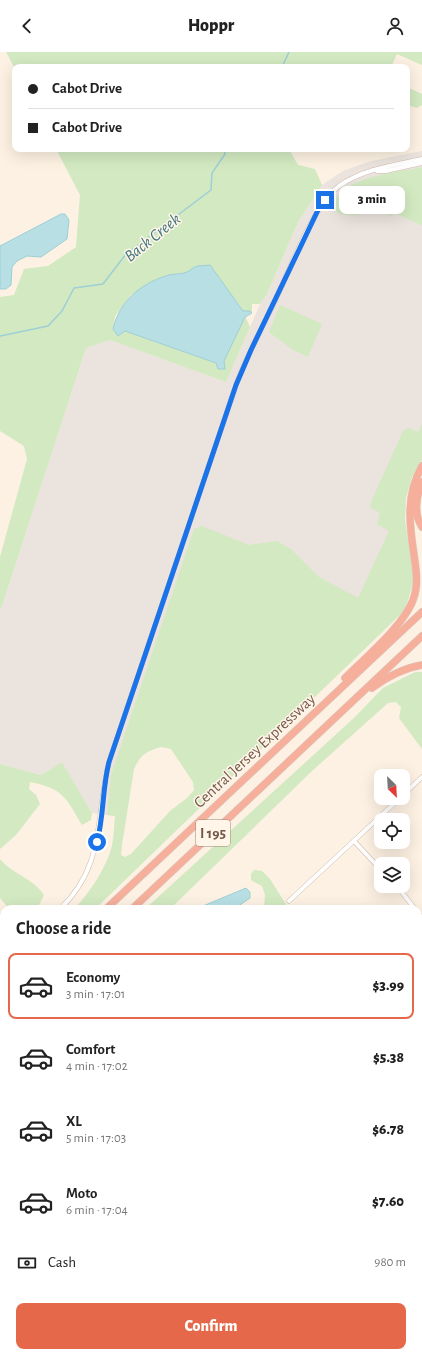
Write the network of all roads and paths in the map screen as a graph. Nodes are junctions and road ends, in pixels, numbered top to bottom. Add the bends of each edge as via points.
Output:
1 (422, 159) edge
2 (422, 163) edge
3 (372, 170) junction
4 (422, 466) edge
5 (422, 482) edge
6 (422, 527) edge
7 (422, 612) edge
8 (422, 636) edge
9 (422, 666) edge
10 (282, 743) junction
11 (294, 756) junction
12 (422, 777) edge
13 (410, 788) edge
14 (393, 805) edge
15 (354, 841) junction
16 (374, 862) edge
17 (402, 893) edge
18 (289, 901) dead end
19 (63, 905) edge
20 (110, 905) edge
21 (136, 905) edge
22 (412, 905) edge

1 - 3 street
2 - 3 street via 386,171
3 - 19 street via 346,181 331,193 319,208 242,370 109,762 95,850 80,883
4 - 10 highway via 413,485 409,504 417,575 416,592 410,607 401,620
5 - 6 highway via 416,505
7 - 10 highway, Central Jersey Expressway / I 195
8 - 11 highway, Central Jersey Expressway / I 195
9 - 11 highway via 407,669 373,687
10 - 20 highway, Central Jersey Expressway / I 195
11 - 21 highway, Central Jersey Expressway / I 195
12 - 13 street
14 - 15 street
15 - 16 street
15 - 18 street
17 - 22 street

